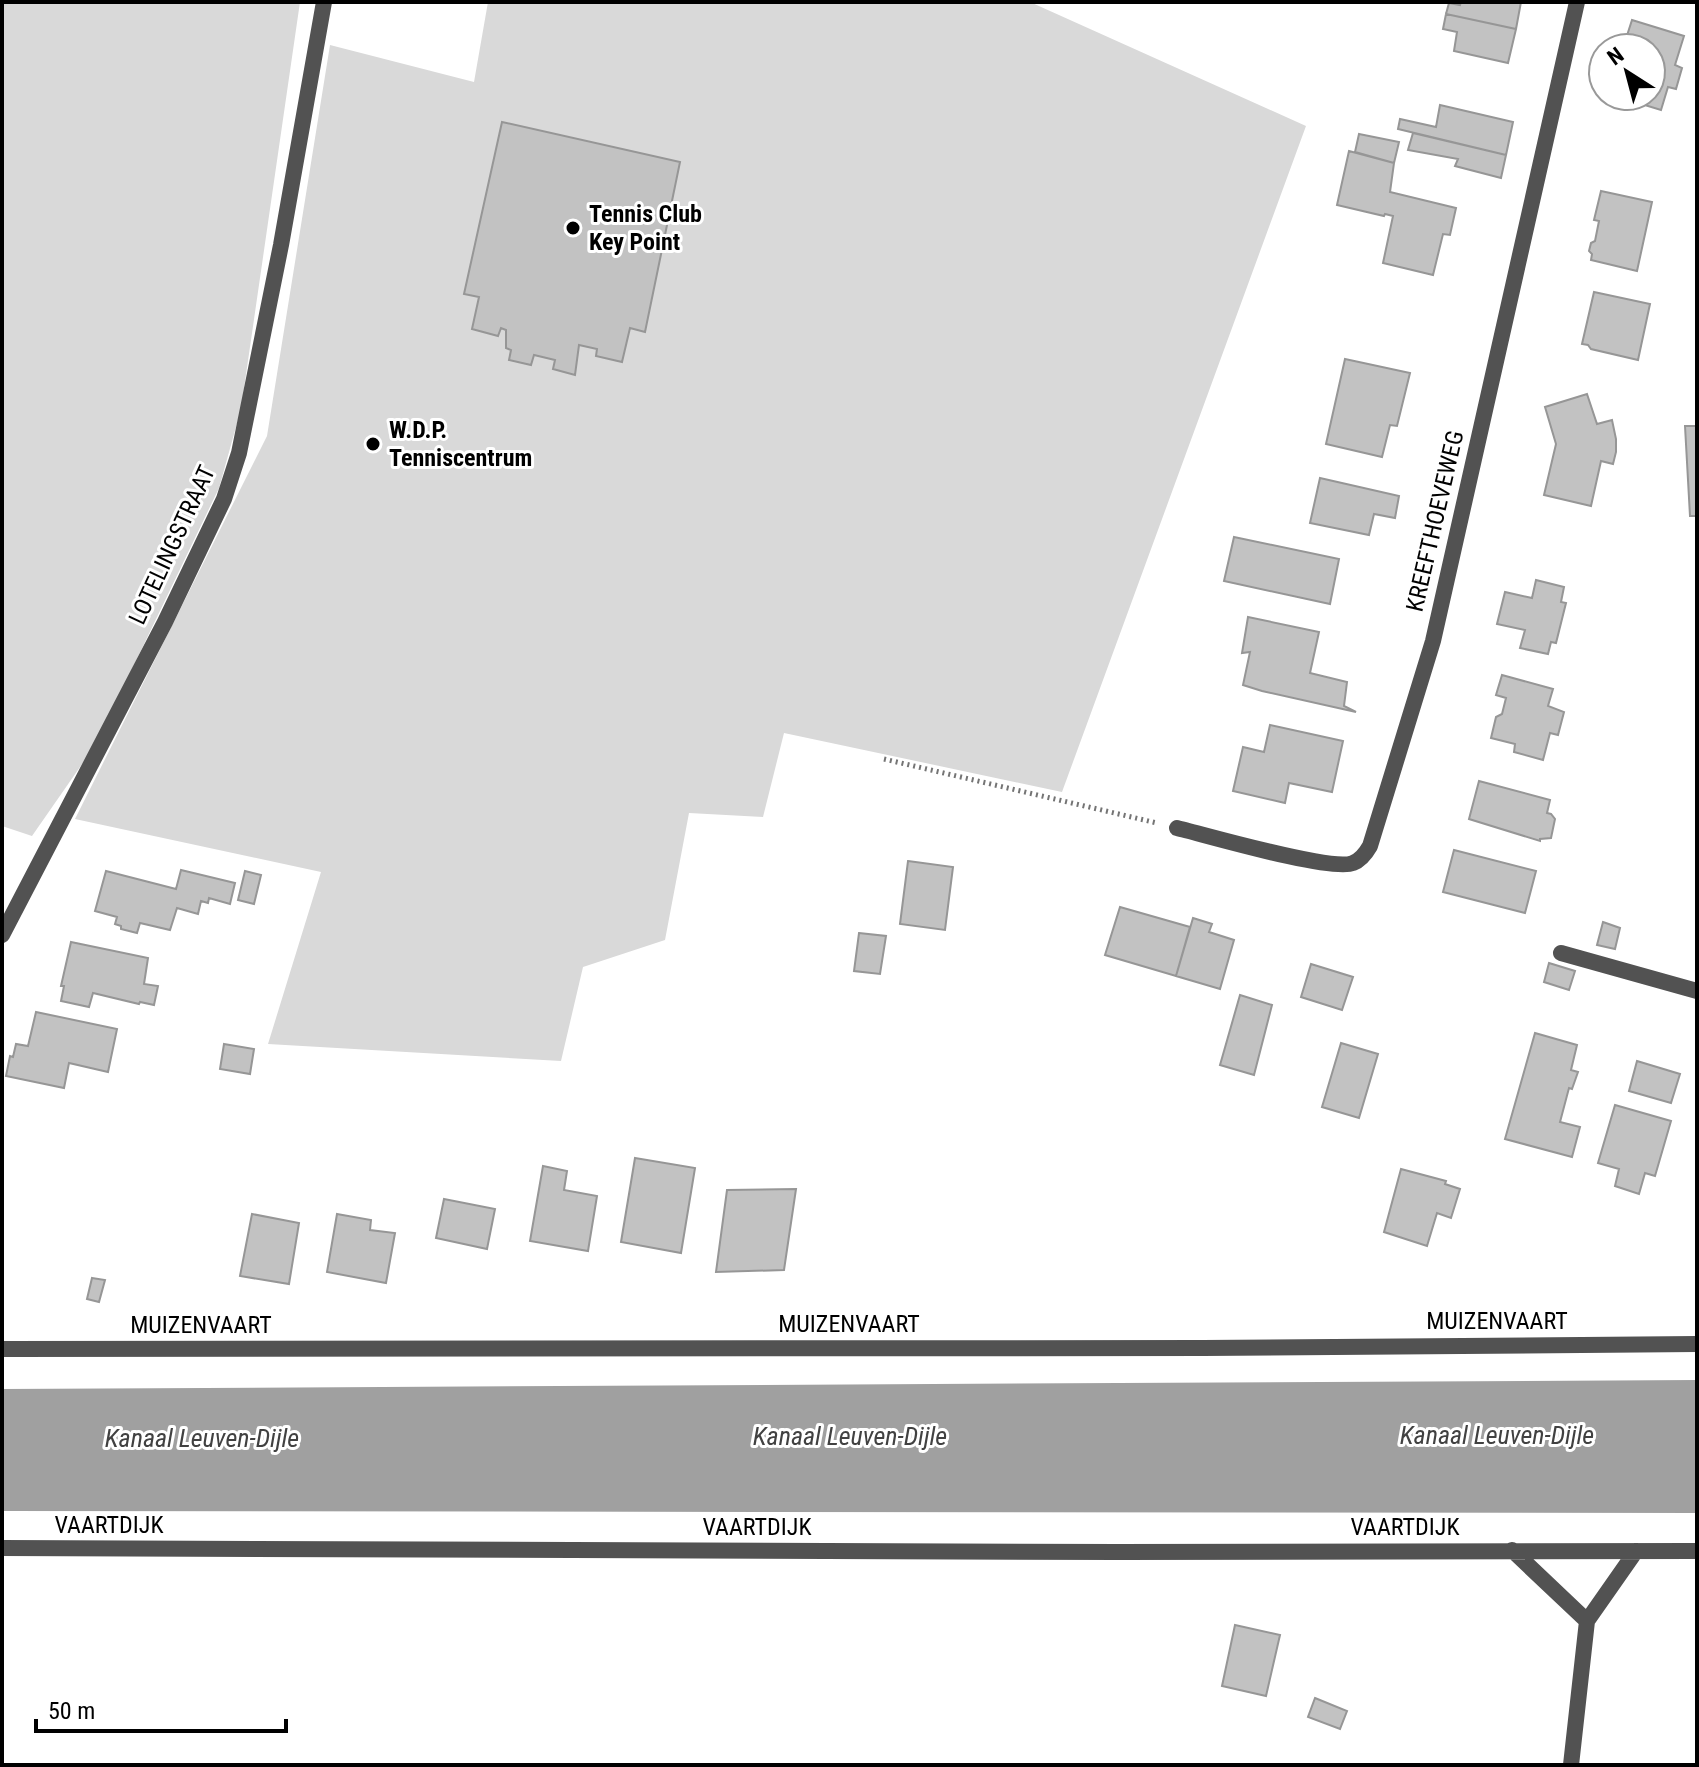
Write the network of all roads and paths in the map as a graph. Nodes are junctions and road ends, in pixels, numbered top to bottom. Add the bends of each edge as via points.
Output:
1 (324, 2) edge
2 (1577, 2) edge
3 (884, 759) dead end
4 (1177, 828) joint
5 (2, 935) edge
6 (1561, 953) dead end
7 (1697, 991) edge
8 (1697, 1344) edge
9 (2, 1349) edge
10 (2, 1548) edge
11 (1512, 1550) junction
12 (1636, 1551) junction
13 (1697, 1551) edge
14 (1587, 1621) junction
15 (1571, 1765) edge

1 - 5 street, LOTELINGSTRAAT via 278,260 239,453 224,499
2 - 4 street, KREEFTHOEVEWEG via 1433,641 1370,846 1355,863 1343,866
3 - 4 path
6 - 7 street
8 - 9 street, MUIZENVAART
10 - 11 street, VAARTDIJK
11 - 12 street, VAARTDIJK
11 - 14 street
12 - 13 street, VAARTDIJK
12 - 14 street
14 - 15 street

